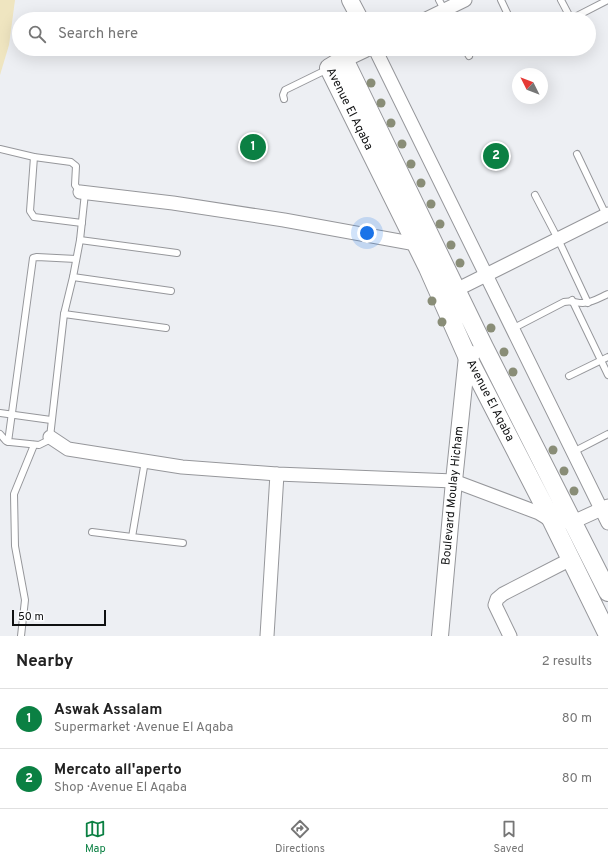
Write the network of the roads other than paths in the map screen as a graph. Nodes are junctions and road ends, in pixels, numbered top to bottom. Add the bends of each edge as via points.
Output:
1 (350, 0) edge
2 (465, 0) edge
3 (501, 0) edge
4 (561, 0) edge
5 (608, 0) edge
6 (444, 10) edge
7 (356, 12) edge
8 (507, 12) edge
9 (567, 12) edge
10 (585, 12) edge
11 (352, 56) edge
12 (378, 56) edge
13 (337, 64) junction
14 (284, 99) dead end
15 (0, 149) edge
16 (577, 154) dead end
17 (34, 157) junction
18 (83, 193) junction
19 (535, 195) dead end
20 (607, 216) edge
21 (82, 223) junction
22 (558, 239) junction
23 (80, 240) junction
24 (416, 244) junction
25 (177, 253) dead end
26 (76, 259) junction
27 (486, 275) junction
28 (73, 277) junction
29 (457, 289) junction
30 (172, 291) dead end
31 (608, 294) edge
32 (441, 298) junction
33 (572, 300) junction
34 (588, 303) junction
35 (64, 314) junction
36 (166, 328) dead end
37 (512, 329) junction
38 (484, 347) junction
39 (467, 356) junction
40 (608, 357) edge
41 (601, 360) junction
42 (608, 375) edge
43 (569, 376) dead end
44 (0, 413) edge
45 (11, 415) junction
46 (51, 420) junction
47 (0, 434) edge
48 (608, 434) edge
49 (50, 437) junction
50 (8, 442) junction
51 (34, 445) junction
52 (573, 452) junction
53 (144, 461) junction
54 (277, 474) junction
55 (454, 481) junction
56 (604, 507) edge
57 (552, 521) junction
58 (573, 522) junction
59 (608, 523) edge
60 (92, 532) dead end
61 (132, 537) junction
62 (183, 543) dead end
63 (571, 559) junction
64 (608, 592) edge
65 (21, 636) edge
66 (267, 636) edge
67 (440, 636) edge
68 (510, 636) edge
69 (608, 636) edge

1 - 7 street
2 - 6 street
3 - 8 lane
4 - 9 lane
5 - 10 lane
11 - 13 street
12 - 27 street
13 - 14 lane via 285,90
13 - 24 main road, Avenue El Aqaba
13 - 29 main road, Avenue El Aqaba
15 - 17 lane
16 - 20 lane
17 - 18 lane via 74,164 75,185
17 - 21 lane via 30,211 32,215
18 - 21 lane
18 - 24 street via 173,203
19 - 22 lane
20 - 22 street
21 - 23 lane
22 - 27 street
22 - 34 lane
23 - 25 lane
23 - 26 lane
24 - 32 main road, Avenue El Aqaba
26 - 28 lane
26 - 45 lane via 33,258
27 - 29 street
27 - 37 street
28 - 30 lane
28 - 35 lane
29 - 32 street
29 - 38 main road, Avenue El Aqaba
31 - 34 lane
32 - 39 main road, Avenue El Aqaba
33 - 34 lane
33 - 37 lane
33 - 41 lane
35 - 36 lane
35 - 46 lane
37 - 52 street
38 - 39 street
38 - 58 main road, Avenue El Aqaba
39 - 55 street, Boulevard Moulay Hicham
39 - 57 main road, Avenue El Aqaba
40 - 41 lane
41 - 42 lane
41 - 43 lane
44 - 45 lane
45 - 46 lane
45 - 50 lane
46 - 49 lane
47 - 50 lane
48 - 52 lane
49 - 51 lane via 43,444
49 - 53 street via 68,449
50 - 51 lane
51 - 65 lane via 14,494 15,546 25,600
52 - 56 street
53 - 54 street via 182,467
53 - 61 lane
54 - 55 street
54 - 66 street
55 - 57 street via 539,513
55 - 67 street, Boulevard Moulay Hicham
56 - 58 street
56 - 59 street
57 - 58 street
57 - 63 main road, Avenue El Aqaba
58 - 64 main road, Avenue El Aqaba
60 - 61 lane
61 - 62 lane
63 - 68 street via 502,594 497,599 495,605
63 - 69 main road, Avenue El Aqaba

